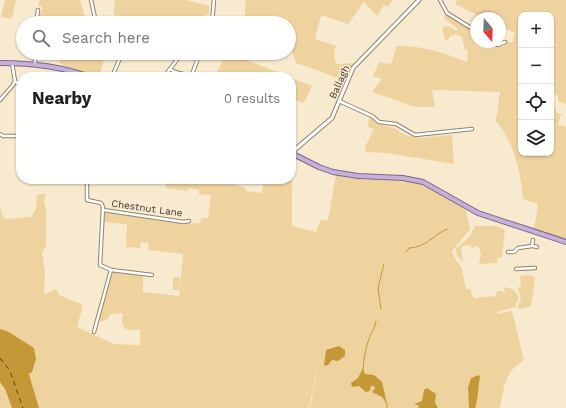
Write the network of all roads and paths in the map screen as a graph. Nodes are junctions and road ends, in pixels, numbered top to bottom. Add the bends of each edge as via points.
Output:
1 (91, 0) edge
2 (214, 0) edge
3 (419, 0) edge
4 (440, 0) edge
5 (38, 10) dead end
6 (37, 16) edge
7 (95, 16) edge
8 (213, 16) edge
9 (470, 27) edge
10 (35, 60) edge
11 (119, 60) edge
12 (177, 60) edge
13 (198, 61) dead end
14 (0, 63) edge
15 (12, 63) junction
16 (35, 64) junction
17 (170, 69) junction
18 (68, 72) edge
19 (114, 72) edge
20 (168, 72) edge
21 (176, 72) edge
22 (193, 72) edge
23 (15, 81) joint
24 (0, 100) edge
25 (338, 101) junction
26 (472, 129) dead end
27 (0, 134) edge
28 (16, 136) edge
29 (296, 149) edge
30 (296, 155) edge
31 (87, 184) edge
32 (103, 210) junction
33 (189, 221) dead end
34 (533, 240) dead end
35 (566, 242) edge
36 (534, 246) junction
37 (537, 247) dead end
38 (508, 252) dead end
39 (535, 268) dead end
40 (516, 269) dead end
41 (112, 270) junction
42 (152, 275) dead end
43 (94, 332) dead end

1 - 7 street
2 - 8 street
3 - 25 street, Ballagh via 355,66
4 - 9 street via 447,13
5 - 6 street
10 - 16 street
11 - 19 street
12 - 17 street
13 - 22 street
14 - 15 main road
15 - 16 main road
15 - 23 street
16 - 18 main road
17 - 20 street
17 - 21 street
23 - 24 street
25 - 26 street via 372,116 379,122 396,124 415,135
25 - 29 street, Ballagh via 332,118
27 - 28 street
30 - 35 main road via 327,170 357,176 403,178 423,182 486,216
31 - 32 street, Chestnut Lane via 87,200 101,204
32 - 33 street, Chestnut Lane
32 - 41 street, Chestnut Lane via 99,262 101,267
34 - 36 street
36 - 37 street
36 - 38 street
39 - 40 street
41 - 42 street
41 - 43 street

